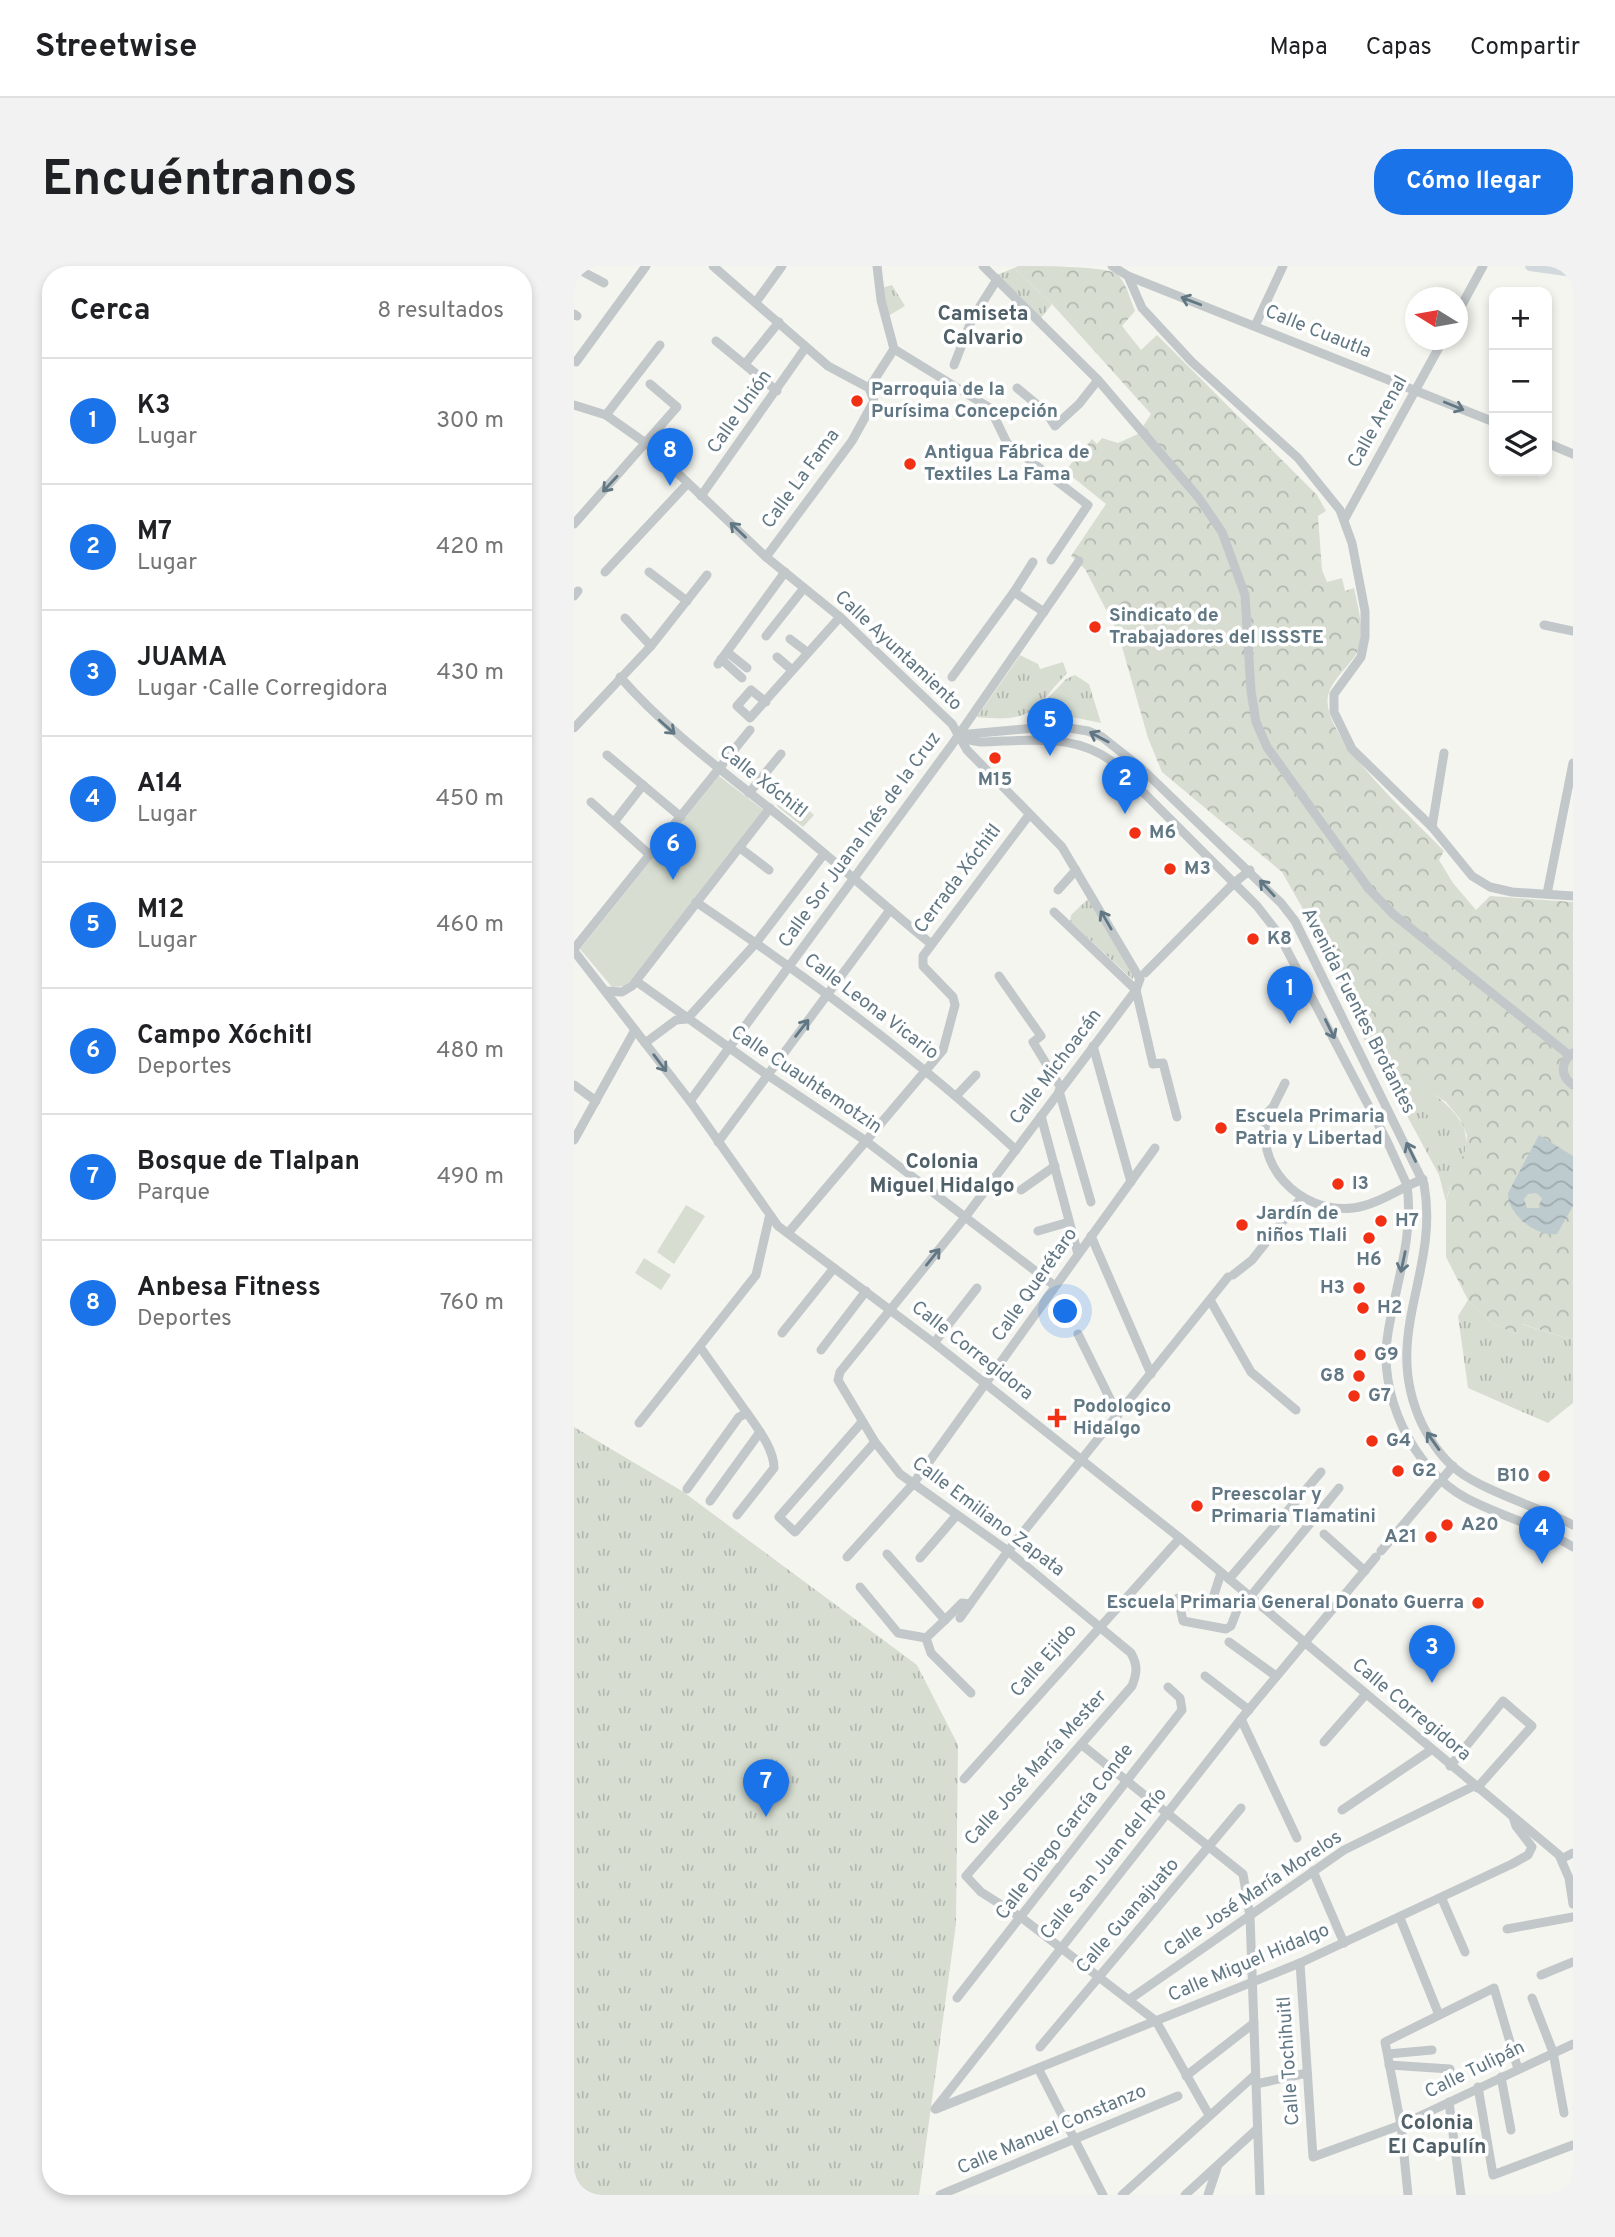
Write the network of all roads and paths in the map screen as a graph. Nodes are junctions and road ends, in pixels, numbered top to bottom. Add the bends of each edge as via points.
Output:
1 (646, 266) edge
2 (713, 266) edge
3 (782, 266) edge
4 (877, 266) edge
5 (983, 266) edge
6 (1112, 266) edge
7 (1283, 266) edge
8 (1483, 266) edge
9 (1530, 266) edge
10 (574, 267) edge
11 (1573, 272) edge
12 (1128, 276) junction
13 (996, 281) junction
14 (604, 283) dead end
15 (1468, 294) edge
16 (756, 302) junction
17 (779, 322) junction
18 (1255, 326) junction
19 (716, 341) dead end
20 (660, 345) dead end
21 (806, 347) junction
22 (894, 349) junction
23 (1437, 350) edge
24 (576, 362) dead end
25 (746, 364) junction
26 (954, 365) dead end
27 (1098, 380) junction
28 (650, 384) dead end
29 (869, 388) junction
30 (1017, 388) dead end
31 (1415, 390) junction
32 (778, 391) junction
33 (574, 405) edge
34 (606, 415) junction
35 (1489, 420) edge
36 (647, 444) junction
37 (1552, 445) edge
38 (1573, 454) edge
39 (688, 483) junction
40 (701, 496) junction
41 (1344, 520) junction
42 (574, 524) edge
43 (766, 557) junction
44 (1051, 560) dead end
45 (1079, 561) dead end
46 (1033, 562) dead end
47 (605, 572) dead end
48 (649, 572) dead end
49 (785, 572) junction
50 (707, 575) dead end
51 (804, 588) junction
52 (1014, 592) junction
53 (687, 601) junction
54 (1044, 612) junction
55 (839, 617) junction
56 (625, 618) dead end
57 (1544, 625) dead end
58 (1573, 631) edge
59 (766, 636) dead end
60 (790, 639) dead end
61 (652, 646) junction
62 (807, 652) junction
63 (777, 657) dead end
64 (722, 658) junction
65 (747, 668) dead end
66 (792, 670) junction
67 (620, 677) junction
68 (952, 677) dead end
69 (741, 678) dead end
70 (765, 702) dead end
71 (574, 728) edge
72 (750, 730) dead end
73 (958, 735) junction
74 (1444, 753) dead end
75 (781, 754) dead end
76 (607, 755) dead end
77 (1129, 757) junction
78 (1573, 763) edge
79 (1118, 768) junction
80 (719, 771) junction
81 (643, 785) junction
82 (749, 793) junction
83 (591, 802) dead end
84 (770, 808) junction
85 (1029, 816) junction
86 (1568, 816) edge
87 (681, 817) junction
88 (615, 821) junction
89 (1432, 827) junction
90 (740, 848) junction
91 (824, 854) junction
92 (650, 855) junction
93 (769, 870) dead end
94 (1076, 870) junction
95 (1250, 870) junction
96 (853, 880) junction
97 (1234, 883) junction
98 (1058, 890) dead end
99 (1547, 894) junction
100 (1573, 896) edge
101 (696, 902) junction
102 (890, 910) junction
103 (1054, 912) dead end
104 (756, 943) junction
105 (930, 943) junction
106 (574, 950) edge
107 (789, 967) junction
108 (999, 976) dead end
109 (1143, 976) junction
110 (636, 981) junction
111 (1136, 990) junction
112 (606, 991) junction
113 (828, 995) junction
114 (687, 1019) junction
115 (635, 1030) junction
116 (645, 1043) junction
117 (1093, 1046) junction
118 (730, 1048) junction
119 (1571, 1054) edge
120 (926, 1071) junction
121 (766, 1074) junction
122 (976, 1075) dead end
123 (1285, 1083) dead end
124 (574, 1085) edge
125 (1573, 1085) edge
126 (1060, 1089) junction
127 (957, 1095) junction
128 (596, 1101) junction
129 (690, 1101) junction
130 (1041, 1116) junction
131 (1177, 1117) dead end
132 (574, 1140) edge
133 (866, 1141) junction
134 (718, 1142) junction
135 (1155, 1148) dead end
136 (1016, 1150) junction
137 (1055, 1166) junction
138 (1423, 1179) junction
139 (1131, 1182) junction
140 (1407, 1185) junction
141 (1021, 1190) dead end
142 (1302, 1198) junction
143 (1091, 1202) dead end
144 (967, 1216) junction
145 (769, 1218) junction
146 (1069, 1222) junction
147 (1038, 1231) dead end
148 (788, 1233) junction
149 (1091, 1236) junction
150 (1078, 1254) junction
151 (834, 1268) junction
152 (1055, 1286) junction
153 (977, 1288) dead end
154 (866, 1291) junction
155 (1210, 1300) junction
156 (891, 1310) junction
157 (782, 1333) dead end
158 (1078, 1334) dead end
159 (934, 1343) junction
160 (700, 1347) junction
161 (821, 1350) dead end
162 (840, 1372) joint
163 (1151, 1374) junction
164 (986, 1384) junction
165 (1296, 1410) dead end
166 (747, 1413) junction
167 (1118, 1415) junction
168 (862, 1422) junction
169 (639, 1423) dead end
170 (760, 1432) junction
171 (874, 1441) junction
172 (1082, 1459) junction
173 (1452, 1466) junction
174 (1321, 1472) dead end
175 (1441, 1479) junction
176 (913, 1484) junction
177 (1339, 1488) dead end
178 (687, 1489) dead end
179 (710, 1501) dead end
180 (737, 1515) dead end
181 (956, 1516) junction
182 (1573, 1525) edge
183 (1324, 1534) dead end
184 (1180, 1538) junction
185 (1573, 1547) edge
186 (1008, 1551) junction
187 (887, 1554) dead end
188 (846, 1557) dead end
189 (920, 1558) dead end
190 (1365, 1571) junction
191 (1225, 1576) junction
192 (860, 1587) dead end
193 (1247, 1595) junction
194 (970, 1604) junction
195 (960, 1618) dead end
196 (945, 1620) junction
197 (1099, 1626) junction
198 (926, 1638) junction
199 (1229, 1642) dead end
200 (1303, 1643) junction
201 (1137, 1673) joint
202 (1205, 1676) dead end
203 (1276, 1676) junction
204 (1168, 1687) dead end
205 (971, 1693) dead end
206 (1366, 1694) junction
207 (1249, 1710) junction
208 (1241, 1720) junction
209 (1324, 1742) dead end
210 (1082, 1745) junction
211 (1431, 1750) junction
212 (1450, 1766) junction
213 (964, 1779) dead end
214 (1127, 1780) junction
215 (1476, 1787) junction
216 (1241, 1808) dead end
217 (1342, 1810) dead end
218 (1167, 1813) junction
219 (1513, 1816) junction
220 (1297, 1838) dead end
221 (1210, 1847) junction
222 (1573, 1853) edge
223 (1563, 1858) junction
224 (1313, 1871) junction
225 (1571, 1877) edge
226 (1442, 1899) junction
227 (1573, 1904) edge
228 (1250, 1916) junction
229 (1573, 1917) edge
230 (1400, 1918) junction
231 (1022, 1919) junction
232 (1507, 1929) dead end
233 (1344, 1943) junction
234 (1060, 1947) junction
235 (1465, 1952) dead end
236 (1573, 1962) edge
237 (1300, 1963) junction
238 (1541, 1975) dead end
239 (1099, 1976) junction
240 (1251, 1980) junction
241 (957, 1997) dead end
242 (1532, 1998) dead end
243 (1130, 2000) junction
244 (1439, 2015) junction
245 (1156, 2021) junction
246 (1254, 2023) junction
247 (1573, 2044) edge
248 (1040, 2047) dead end
249 (1432, 2050) dead end
250 (1553, 2052) junction
251 (1388, 2054) junction
252 (1389, 2065) junction
253 (1450, 2069) dead end
254 (1518, 2069) junction
255 (1039, 2070) junction
256 (1307, 2073) junction
257 (1186, 2076) junction
258 (1501, 2077) junction
259 (1256, 2079) junction
260 (1478, 2087) junction
261 (1178, 2096) dead end
262 (1449, 2102) junction
263 (935, 2109) joint
264 (1564, 2113) dead end
265 (1209, 2115) junction
266 (1401, 2125) junction
267 (1257, 2129) junction
268 (1511, 2130) dead end
269 (1076, 2139) junction
270 (1573, 2145) edge
271 (1312, 2157) joint
272 (1218, 2166) junction
273 (940, 2195) edge
274 (1103, 2195) edge
275 (1122, 2195) edge
276 (1185, 2195) edge
277 (1208, 2195) edge
278 (1260, 2195) edge
279 (1408, 2195) edge
280 (1461, 2195) edge

1 - 24 street
2 - 16 street
3 - 16 street
4 - 22 street
5 - 13 street
6 - 12 street, Calle Cuautla
7 - 18 street
8 - 15 street
9 - 11 main road
10 - 14 street
18 -> 12 street, Calle Cuautla
12 - 41 street via 1142,308 1192,362 1298,458
13 - 26 street via 972,319
13 - 27 street
16 - 17 street
17 - 21 street
17 - 25 street
18 - 31 street, Calle Cuautla
19 - 25 street
20 - 34 street
21 - 29 street via 845,377
21 - 32 street, Calle Unión
22 - 29 street, Calle La Fama
22 - 44 street via 990,408 1007,443 1088,505
23 - 31 street, Calle Arenal
25 - 32 street
27 - 30 street via 1055,426 1046,412
27 - 119 street via 1198,497 1222,532 1245,595 1256,722 1275,757 1369,889 1393,914
28 - 36 street via 677,407
29 - 43 street, Calle La Fama via 874,401 852,441
31 -> 35 street, Calle Cuautla
31 - 41 street, Calle Arenal
32 - 40 street, Calle Unión
33 - 34 street, Calle Ayuntamiento
34 - 36 street, Calle Ayuntamiento
36 - 39 street, Calle Ayuntamiento
36 -> 42 street
37 - 38 street
39 - 40 street, Calle Ayuntamiento
39 - 47 street
43 -> 40 street, Calle Ayuntamiento
41 - 89 street via 1362,597 1365,637 1362,657 1334,694 1334,712 1352,749
43 - 49 street, Calle Ayuntamiento
45 - 54 street, Calle Sor Juana Inés de la Cruz
46 - 52 street
48 - 53 street
49 - 51 street, Calle Ayuntamiento
49 - 64 street
50 - 53 street
51 - 55 street, Calle Ayuntamiento
51 - 59 street
52 - 54 street
52 - 68 street
53 - 61 street
54 - 73 street, Calle Sor Juana Inés de la Cruz
55 - 62 street
55 - 73 street, Calle Ayuntamiento via 952,724
56 - 61 street
57 - 58 street
60 - 62 street
61 - 67 street
62 - 66 street
63 - 66 street
64 - 65 street
64 - 69 street
66 - 70 street
67 - 71 street
67 -> 80 street, Calle Xóchitl via 651,713
72 - 80 street
77 -> 73 street, Avenida Fuentes Brotantes via 1102,737 1066,726
73 - 79 street, Avenida Fuentes Brotantes via 976,741 1072,741 1098,751
73 - 85 street, Calle Ayuntamiento
73 - 96 street, Calle Sor Juana Inés de la Cruz
74 - 89 street
75 - 82 street
76 - 81 street
77 - 79 street
77 - 95 street, Avenida Fuentes Brotantes
78 - 86 street
79 - 97 street, Avenida Fuentes Brotantes
80 - 82 street, Calle Xóchitl
80 - 87 street
81 - 87 street
81 - 88 street
82 - 84 street, Calle Xóchitl
83 - 88 street
84 - 90 street
84 - 91 street, Calle Xóchitl
85 - 94 street, Calle Ayuntamiento via 1062,847
85 - 105 street, Cerrada Xóchitl
86 - 99 street
87 - 92 street
88 - 92 street
89 - 99 street via 1472,876 1490,887
90 - 93 street
90 - 101 street
91 - 96 street, Calle Xóchitl
91 - 104 street
92 - 106 street
94 - 98 street
109 -> 94 street, Calle Ayuntamiento
95 - 97 street, Calle Michoacán
138 -> 95 street, Avenida Fuentes Brotantes via 1295,920
96 - 102 street, Calle Xóchitl
96 - 107 street, Calle Sor Juana Inés de la Cruz
97 - 109 street, Calle Michoacán
97 -> 140 street, Avenida Fuentes Brotantes via 1289,950
99 - 100 street
101 - 104 street, Calle Leona Vicario
101 - 110 street
102 - 105 street, Calle Xóchitl
102 - 113 street
103 - 111 street
104 - 107 street, Calle Leona Vicario
104 - 114 street
105 - 120 street, Cerrada Xóchitl via 923,966 953,997 955,1005 947,1041
106 - 112 street, Calle Corregidora
107 - 113 street, Calle Leona Vicario
107 - 118 street, Calle Sor Juana Inés de la Cruz
108 - 126 street via 1041,1036 1033,1042
109 - 111 street, Calle Michoacán
110 - 112 street via 622,992
110 - 114 street, Calle Cuauhtemotzin
111 - 117 street, Calle Michoacán
111 - 131 street via 1153,1065 1163,1063
112 - 115 street, Calle Corregidora
113 - 120 street, Calle Leona Vicario
121 -> 113 street
114 - 116 street via 676,1020
114 - 118 street, Calle Cuauhtemotzin
115 - 116 street, Calle Corregidora
115 - 128 street
116 -> 129 street, Calle Corregidora
117 - 126 street, Calle Michoacán
117 - 139 street
118 - 121 street, Calle Cuauhtemotzin
118 - 129 street, Calle Sor Juana Inés de la Cruz
119 - 125 street via 1562,1068
120 - 127 street, Calle Leona Vicario
120 - 133 street
121 - 133 street, Calle Cuauhtemotzin
121 - 134 street
122 - 127 street
123 - 142 street via 1268,1112 1264,1144 1277,1173
124 - 128 street
126 - 130 street, Calle Michoacán
126 - 143 street
127 - 136 street, Calle Leona Vicario
128 - 132 street
129 - 134 street, Calle Corregidora
130 - 136 street, Calle Michoacán
130 - 137 street
133 - 144 street, Calle Cuauhtemotzin
133 - 148 street
134 - 145 street, Calle Corregidora
135 - 139 street, Calle Querétaro
136 - 144 street, Calle Michoacán
137 - 141 street
137 - 146 street
138 - 140 street
173 -> 138 street, Avenida Fuentes Brotantes via 1426,1431 1410,1399 1407,1381 1406,1341 1427,1236
139 - 149 street, Calle Querétaro
140 - 142 street via 1354,1208 1324,1206
140 -> 175 street, Avenida Fuentes Brotantes via 1410,1221 1387,1335 1387,1370 1402,1426
142 - 155 street via 1252,1260
144 - 152 street, Calle Cuauhtemotzin
156 -> 144 street, Calle Michoacán
145 - 148 street, Calle Corregidora
145 - 160 street via 756,1275
146 - 147 street
146 - 150 street
148 - 151 street, Calle Corregidora
149 - 150 street, Calle Querétaro
149 - 163 street
150 - 152 street, Calle Querétaro
151 - 154 street, Calle Corregidora
151 - 157 street
152 - 164 street, Calle Querétaro
153 - 159 street
154 - 156 street, Calle Corregidora
154 - 161 street
155 - 163 street
155 - 165 street via 1251,1372
156 - 159 street, Calle Corregidora
156 - 162 street, Calle Michoacán
158 - 167 street
159 - 164 street, Calle Corregidora
160 - 166 street
160 - 169 street
162 - 168 street, Calle Emiliano Zapata via 839,1383
163 - 167 street
164 - 172 street, Calle Corregidora
164 - 176 street, Calle Querétaro
166 - 170 street
166 - 178 street via 738,1416
167 - 172 street
168 - 171 street, Calle Emiliano Zapata
168 - 171 street via 779,1517 794,1532
170 - 179 street
170 - 180 street via 774,1468
171 - 176 street, Calle Emiliano Zapata
172 - 184 street, Calle Corregidora
172 - 186 street
173 - 175 street, Calle San Juan del Río
173 - 182 street, Avenida Fuentes Brotantes
174 - 191 street
175 - 185 street, Avenida Fuentes Brotantes via 1465,1497
175 - 190 street, Calle San Juan del Río
176 - 181 street, Calle Emiliano Zapata
176 - 188 street, Calle Querétaro
177 - 193 street
181 - 186 street, Calle Emiliano Zapata
181 - 189 street
183 - 190 street
184 - 191 street, Calle Corregidora
184 - 197 street, Calle Ejido
186 - 194 street
186 - 197 street, Calle Emiliano Zapata
187 - 196 street
190 - 200 street, Calle San Juan del Río
191 - 193 street, Calle Corregidora
191 - 193 street via 1212,1601 1178,1598 1184,1621 1226,1629
192 - 198 street via 898,1633
193 - 200 street, Calle Corregidora
194 - 195 street
194 - 196 street via 962,1604
196 - 198 street
197 - 201 street, Calle Emiliano Zapata via 1131,1653
197 - 213 street, Calle Ejido
198 - 205 street via 931,1653
199 - 203 street
200 - 203 street, Calle San Juan del Río
200 - 206 street, Calle Corregidora
201 - 210 street, Calle José María Mester via 1132,1686
202 - 207 street
203 - 207 street, Calle San Juan del Río
204 - 214 street, Calle Diego García Conde via 1180,1698 1182,1710
206 - 209 street
206 - 211 street, Calle Corregidora
207 - 208 street, Calle San Juan del Río
208 - 218 street, Calle San Juan del Río
208 - 220 street
210 - 214 street
210 - 231 street, Calle José María Mester via 966,1876 981,1892
211 - 212 street, Calle Corregidora
211 - 217 street
212 - 215 street, Calle Corregidora
212 - 215 street via 1503,1701 1532,1726
214 - 218 street
214 - 231 street, Calle Diego García Conde
215 - 219 street, Calle Corregidora
215 - 224 street, Calle José María Morelos via 1344,1850
216 - 221 street, Calle Guanajuato
218 - 221 street
218 - 234 street, Calle San Juan del Río
219 - 223 street, Calle Corregidora
219 - 226 street, Calle Miguel Hidalgo via 1532,1851
221 - 228 street via 1243,1874
221 - 239 street, Calle Guanajuato
222 - 223 street
223 - 225 street
224 - 228 street, Calle José María Morelos
224 - 233 street
225 - 227 street
226 - 230 street, Calle Miguel Hidalgo
226 - 235 street
228 - 240 street
228 - 243 street, Calle José María Morelos
229 - 232 street
230 - 233 street, Calle Miguel Hidalgo
230 - 244 street
231 - 234 street, Calle José María Mester
231 - 241 street, Calle Diego García Conde
233 - 237 street, Calle Miguel Hidalgo
234 - 239 street, Calle José María Mester
234 - 263 street, Calle San Juan del Río
236 - 238 street
237 - 240 street, Calle Miguel Hidalgo
237 - 256 street, Calle Tochihuitl
239 - 243 street, Calle José María Mester
239 - 248 street, Calle Guanajuato
240 - 245 street, Calle Miguel Hidalgo
240 - 246 street
242 - 250 street
243 - 245 street, Calle José María Mester
244 - 251 street via 1385,2042
244 - 254 street via 1494,1989
245 - 255 street, Calle Miguel Hidalgo
245 - 257 street, Calle José María Mester
246 - 257 street
246 - 259 street
247 - 250 street, Calle Tulipán
249 - 251 street
250 - 254 street, Calle Tulipán
250 - 264 street
251 - 252 street
252 - 253 street
252 - 266 street
254 - 258 street, Calle Tulipán
255 - 263 street, Calle Miguel Hidalgo
255 - 269 street
256 - 259 street
256 - 271 street, Calle Tochihuitl
257 - 265 street, Calle José María Mester
258 - 260 street, Calle Tulipán
258 - 268 street
259 - 265 street
259 - 267 street
260 - 262 street, Calle Tulipán
260 - 270 street via 1493,2175
261 - 269 street, Calle Manuel Constanzo
262 - 266 street, Calle Tulipán
262 - 280 street
265 - 275 street
266 - 271 street, Calle Tulipán
266 - 279 street
267 - 272 street
267 - 278 street
269 - 273 street, Calle Manuel Constanzo
269 - 274 street
272 - 276 street
272 - 277 street

